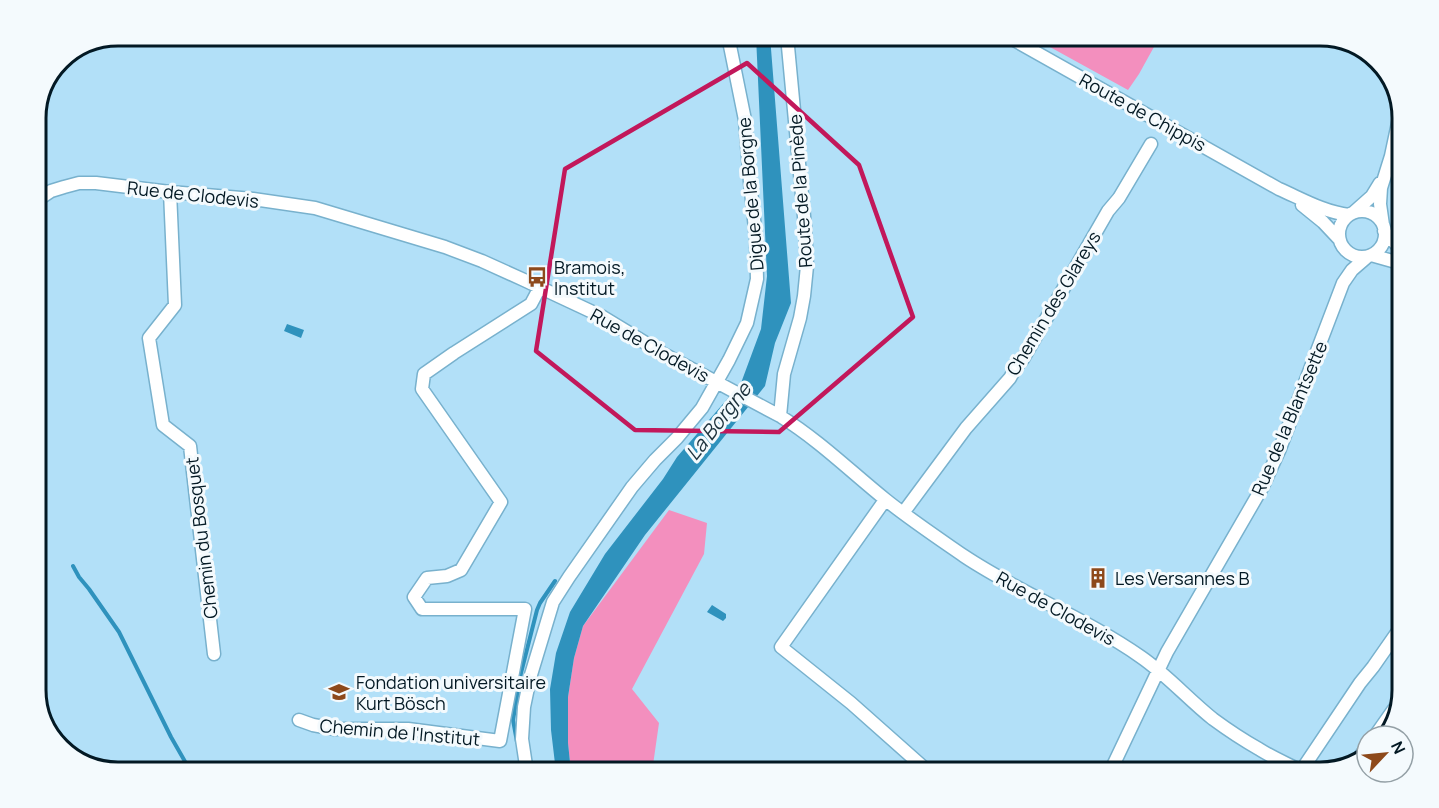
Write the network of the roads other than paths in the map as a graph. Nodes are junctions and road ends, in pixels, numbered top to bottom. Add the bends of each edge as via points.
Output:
1 (730, 46) edge
2 (788, 46) edge
3 (1025, 46) edge
4 (1151, 144) dead end
5 (1392, 151) edge
6 (1384, 177) junction
7 (1279, 189) junction
8 (170, 192) junction
9 (47, 194) edge
10 (1352, 214) junction
11 (1384, 228) junction
12 (1392, 238) edge
13 (1340, 241) junction
14 (1369, 256) junction
15 (1392, 261) edge
16 (1343, 283) junction
17 (540, 287) junction
18 (719, 383) junction
19 (780, 416) junction
20 (885, 500) junction
21 (903, 513) junction
22 (1392, 640) edge
23 (214, 654) dead end
24 (1158, 669) junction
25 (299, 720) dead end
26 (525, 762) edge
27 (917, 762) edge
28 (1115, 762) edge
29 (1284, 762) edge
30 (1308, 762) edge

1 - 18 street, Digue de la Borgne via 745,120 757,279 747,323
2 - 19 street, Route de la Pinède via 807,266 800,318 784,374
3 - 7 street, Route de Chippis
4 - 21 street, Chemin des Glareys via 1023,359
5 - 6 street
6 - 10 street via 1372,196
6 - 11 street via 1380,198
7 - 10 street, Route de Chippis via 1324,209
7 - 13 street, Route de Chippis via 1311,211
8 - 9 street, Rue de Clodevis via 79,183
8 - 17 street, Rue de Clodevis via 315,208 445,247
8 - 23 street, Chemin du Bosquet via 175,305 149,338 163,425 190,446
10 - 11 street, Route de Chippis via 1371,213
10 - 13 street via 1342,223
11 - 12 street, Route de Chippis
11 - 14 street via 1381,247
13 - 14 street, Route de Chippis via 1352,255
13 - 16 street, Rue de la Blantsette
14 - 15 street, Route de Chippis
14 - 16 street, Rue de la Blantsette
16 - 24 street, Rue de la Blantsette via 1280,451
17 - 18 street, Rue de Clodevis via 601,316
17 - 25 street, Chemin de l'Institut via 531,304 424,374 422,389 501,502 461,570 427,578 414,597 422,609 525,609 500,741 408,729 335,729
18 - 19 street, Rue de Clodevis
18 - 26 street, Digue de la Borgne via 677,438 632,487 554,602 524,707
19 - 20 street, Rue de Clodevis via 819,442
20 - 21 street, Rue de Clodevis
20 - 27 street via 781,646
21 - 24 street, Rue de Clodevis via 966,557 1106,634
22 - 30 street
24 - 28 street, Rue de la Blantsette
24 - 29 street, Rue de Clodevis via 1214,719

